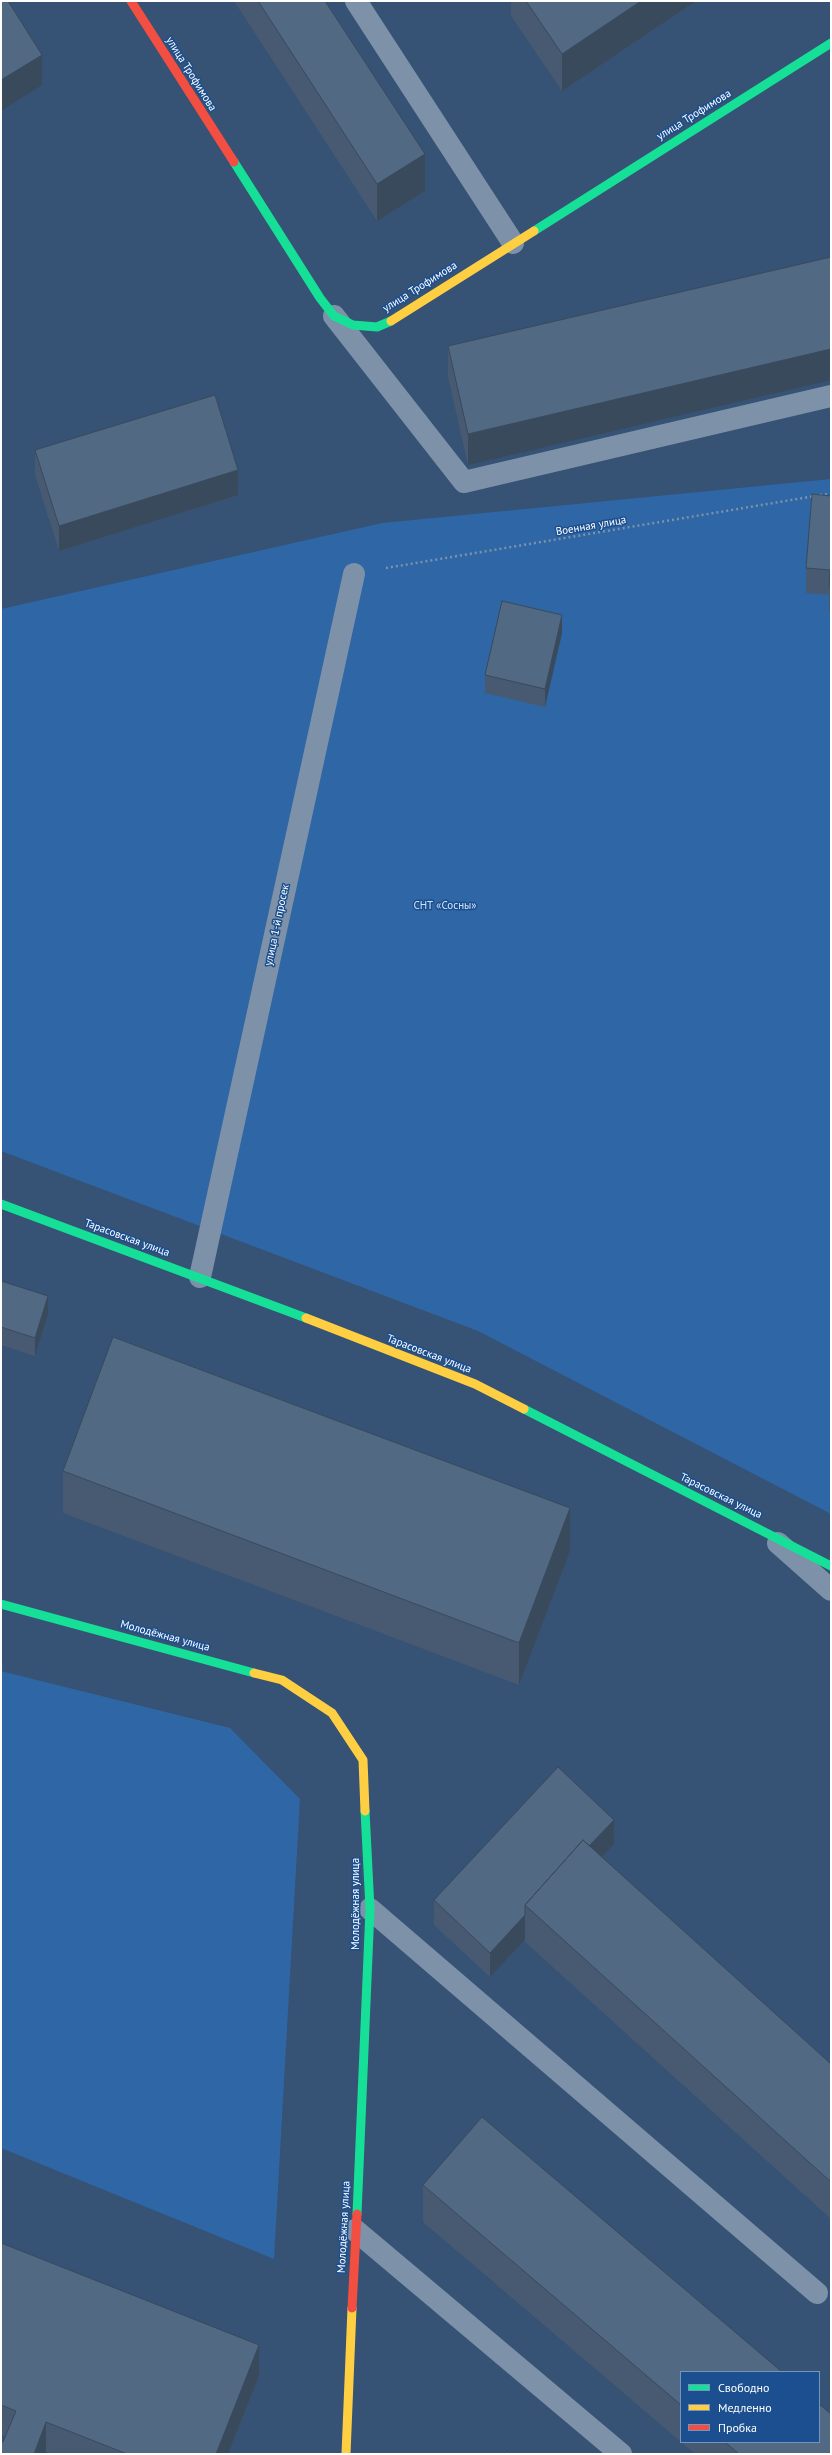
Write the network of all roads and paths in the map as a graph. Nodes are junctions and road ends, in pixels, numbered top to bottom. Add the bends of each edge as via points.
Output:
1 (131, 1) edge
2 (356, 1) edge
3 (831, 43) edge
4 (513, 243) junction
5 (334, 316) junction
6 (831, 396) edge
7 (831, 494) edge
8 (354, 574) joint
9 (1, 1204) edge
10 (200, 1277) junction
11 (764, 1530) junction
12 (831, 1566) edge
13 (831, 1590) edge
14 (1, 1604) edge
15 (370, 1909) junction
16 (355, 2230) junction
17 (817, 2294) dead end
18 (346, 2454) edge
19 (620, 2454) edge

1 - 5 street, улица Трофимова via 320,298
2 - 4 lane
3 - 4 street, улица Трофимова
4 - 5 street, улица Трофимова via 397,318 377,326 353,326
5 - 6 lane via 464,482
7 - 8 path, Военная улица
8 - 10 lane, улица 1-й просек
9 - 10 street, Тарасовская улица
10 - 11 street, Тарасовская улица via 475,1384
11 - 12 street, Тарасовская улица
11 - 13 lane
14 - 15 street, Молодёжная улица via 282,1680 332,1713 363,1760
15 - 16 street, Молодёжная улица
15 - 17 lane
16 - 18 street, Молодёжная улица
16 - 19 lane

